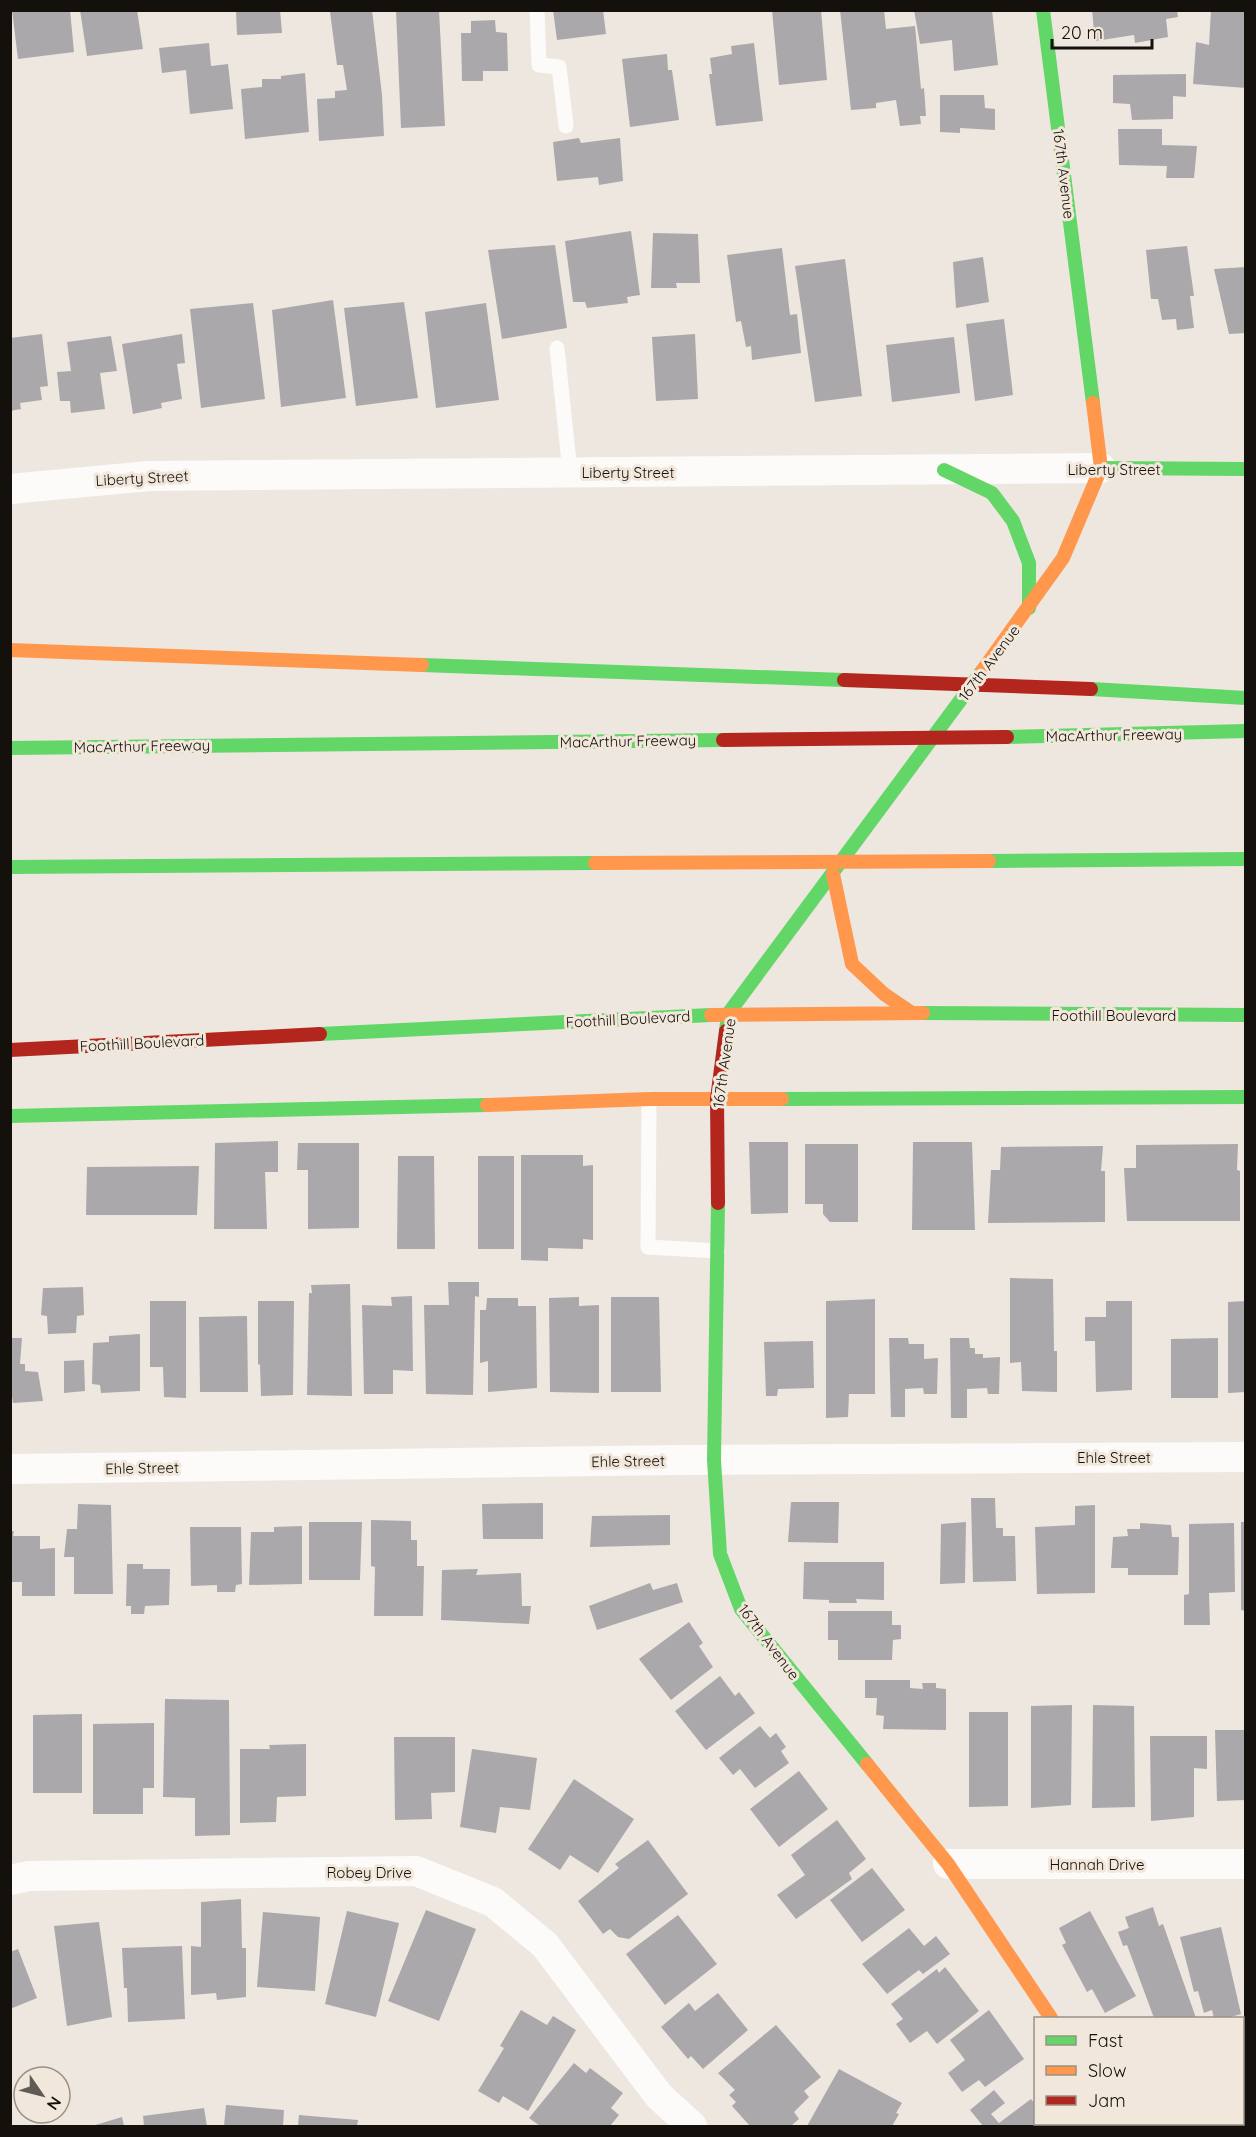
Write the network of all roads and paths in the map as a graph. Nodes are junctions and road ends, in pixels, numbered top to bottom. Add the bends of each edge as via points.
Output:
1 (537, 10) edge
2 (1043, 10) edge
3 (566, 126) dead end
4 (557, 348) dead end
5 (1101, 468) junction
6 (1245, 469) edge
7 (944, 470) junction
8 (570, 472) junction
9 (10, 489) edge
10 (1029, 608) junction
11 (10, 650) edge
12 (1245, 698) edge
13 (1245, 731) edge
14 (10, 747) edge
15 (1245, 859) edge
16 (10, 867) edge
17 (833, 874) junction
18 (912, 1013) junction
19 (728, 1014) junction
20 (1245, 1015) edge
21 (10, 1050) edge
22 (1245, 1097) edge
23 (649, 1099) junction
24 (717, 1099) junction
25 (10, 1116) edge
26 (718, 1251) junction
27 (1245, 1457) edge
28 (714, 1460) junction
29 (10, 1470) edge
30 (1245, 1863) edge
31 (948, 1864) junction
32 (10, 1880) edge
33 (1050, 2017) edge
34 (692, 2127) edge

1 - 3 lane via 538,65 559,67
2 - 5 main road, 167th Avenue
4 - 8 lane
5 - 6 main road, Liberty Street
5 - 7 street, Liberty Street
5 - 10 main road, 167th Avenue via 1063,558
7 - 8 street, Liberty Street
7 - 10 main road via 992,494 1013,521 1029,563
8 - 9 street, Liberty Street via 149,476
10 - 17 main road, 167th Avenue
11 - 12 main road via 1124,690
13 - 14 main road, MacArthur Freeway
15 - 16 main road
17 - 18 main road via 852,964
17 - 19 main road, 167th Avenue
18 - 19 main road, Foothill Boulevard
18 - 20 main road, Foothill Boulevard
19 - 21 main road, Foothill Boulevard
19 - 24 main road, 167th Avenue
22 - 24 main road
23 - 24 main road
23 - 25 main road
23 - 26 lane via 648,1248
24 - 26 main road, 167th Avenue
26 - 28 main road, 167th Avenue
27 - 28 street, Ehle Street
28 - 29 street, Ehle Street
28 - 31 main road, 167th Avenue via 720,1554 741,1609
30 - 31 street, Hannah Drive
31 - 33 main road, 167th Avenue
32 - 34 street, Robey Drive via 29,1876 416,1871 493,1902 545,1945 660,2096

